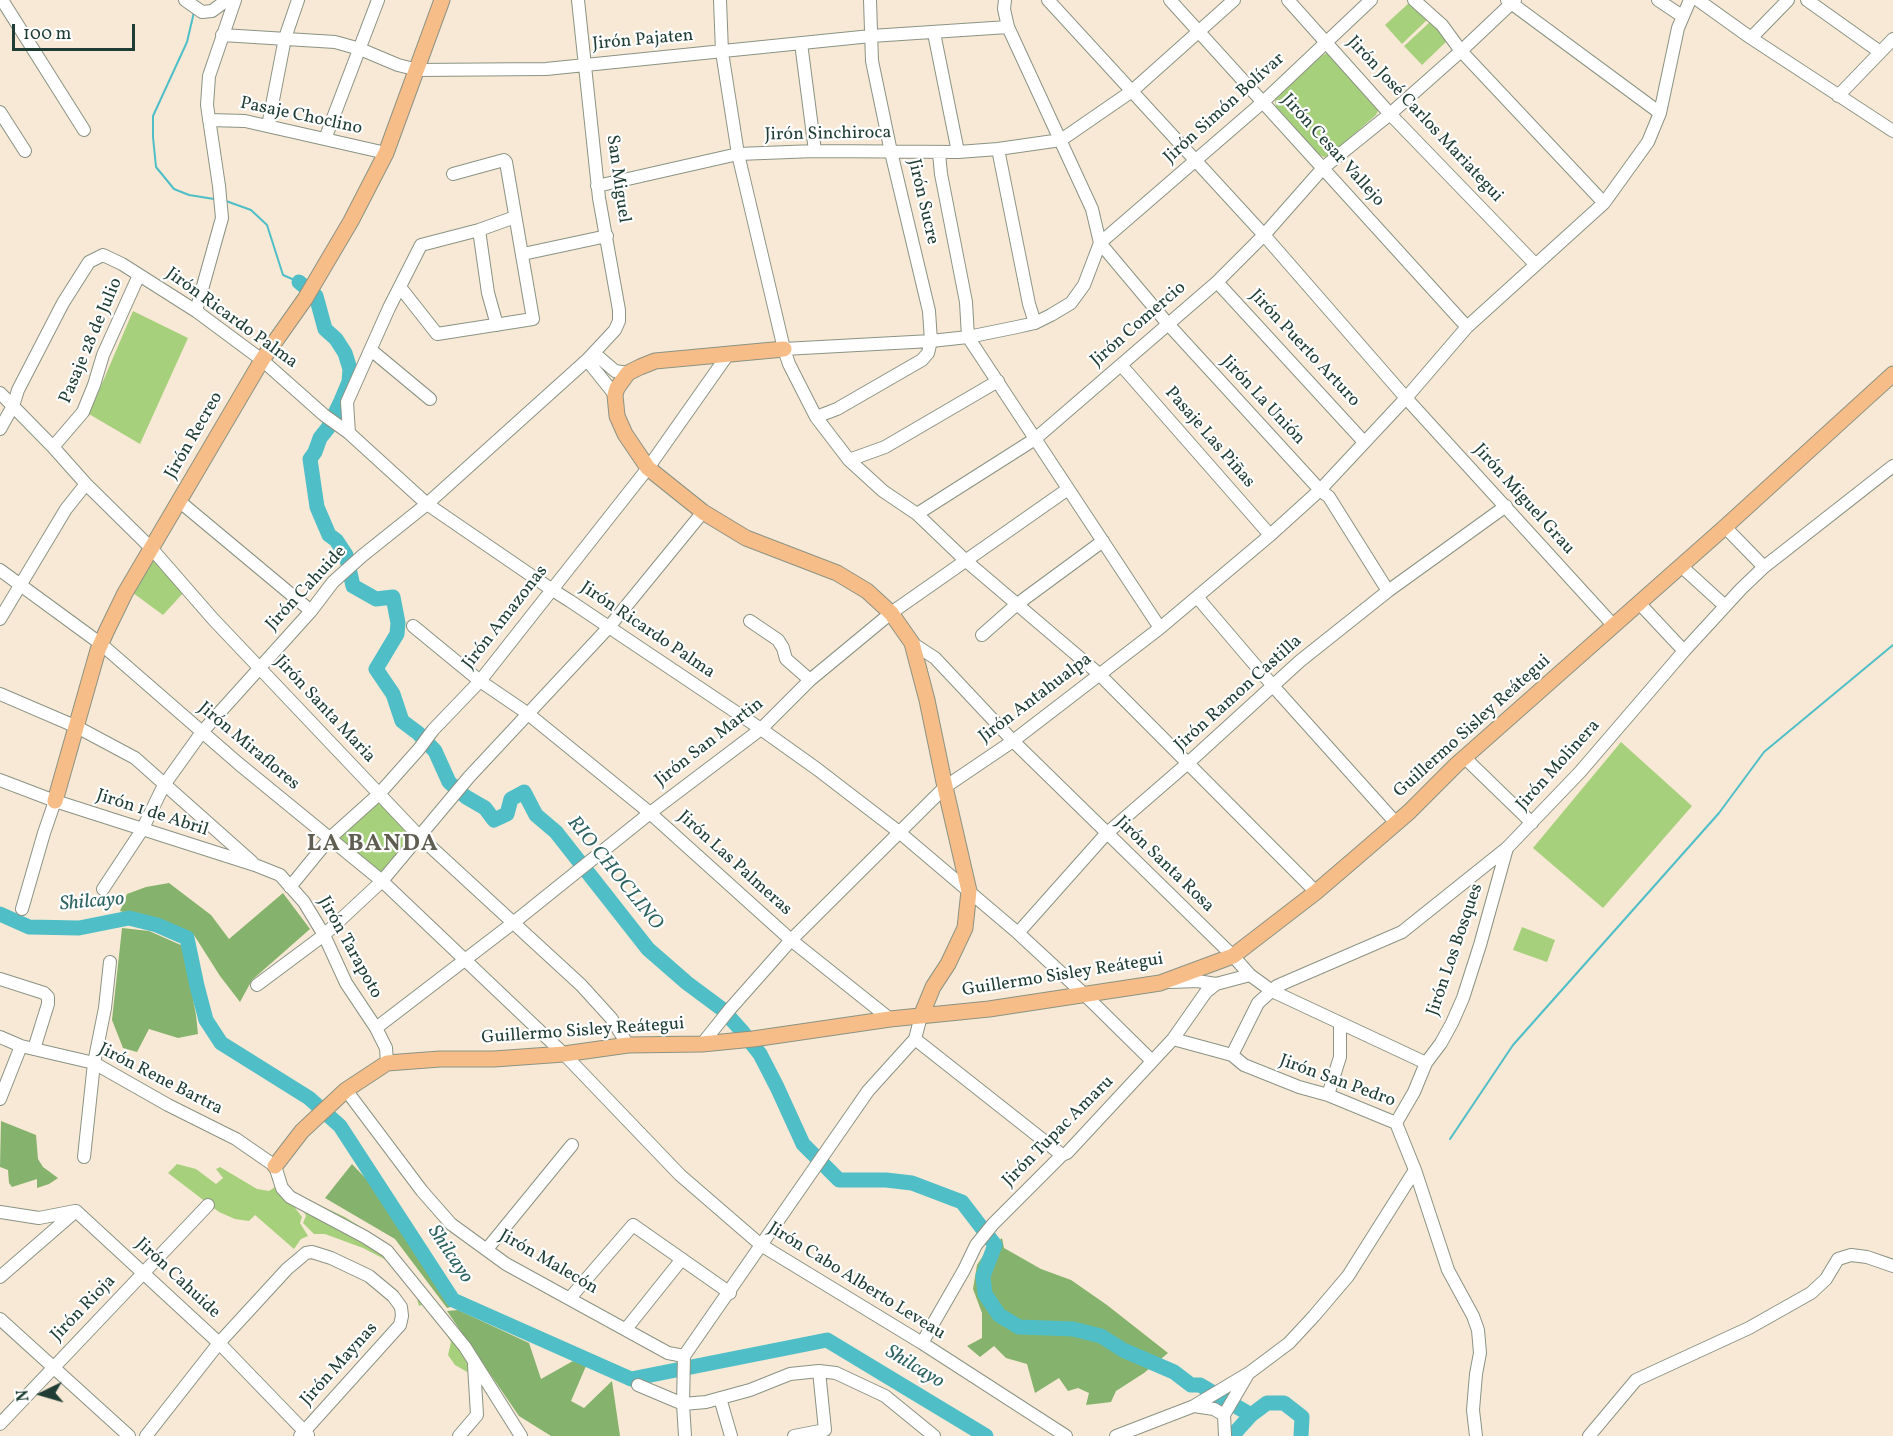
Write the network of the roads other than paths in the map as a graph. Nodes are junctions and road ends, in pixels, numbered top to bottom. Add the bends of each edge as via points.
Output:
1 (185, 0) edge
2 (227, 0) edge
3 (235, 0) edge
4 (298, 0) edge
5 (378, 0) edge
6 (442, 0) edge
7 (578, 0) edge
8 (720, 0) edge
9 (870, 0) edge
10 (1005, 0) edge
11 (1048, 0) edge
12 (1170, 0) edge
13 (1234, 0) edge
14 (1288, 0) edge
15 (1371, 0) edge
16 (1414, 0) edge
17 (1658, 0) edge
18 (1690, 0) edge
19 (1698, 0) edge
20 (1788, 0) edge
21 (1807, 0) edge
22 (2, 1) edge
23 (1511, 1) edge
24 (1682, 16) junction
25 (1008, 27) junction
26 (1198, 31) junction
27 (934, 33) junction
28 (222, 35) junction
29 (871, 36) junction
30 (285, 38) junction
31 (1751, 38) junction
32 (1893, 39) edge
33 (1326, 41) junction
34 (801, 43) junction
35 (360, 49) junction
36 (1461, 51) junction
37 (722, 52) junction
38 (1880, 52) junction
39 (586, 64) junction
40 (418, 70) junction
41 (1132, 92) junction
42 (1838, 96) junction
43 (1263, 102) junction
44 (0, 112) edge
45 (1660, 113) junction
46 (1390, 114) junction
47 (209, 120) junction
48 (268, 126) junction
49 (1891, 126) edge
50 (84, 130) dead end
51 (325, 139) junction
52 (1061, 140) junction
53 (998, 149) junction
54 (25, 151) dead end
55 (815, 151) junction
56 (891, 152) junction
57 (958, 152) junction
58 (386, 153) junction
59 (939, 153) junction
60 (738, 154) junction
61 (1195, 160) junction
62 (1323, 168) junction
63 (453, 174) dead end
64 (597, 186) junction
65 (1604, 203) junction
66 (515, 218) junction
67 (479, 230) junction
68 (1264, 235) junction
69 (607, 236) junction
70 (1100, 243) junction
71 (522, 254) junction
72 (1535, 264) junction
73 (139, 275) junction
74 (1217, 282) junction
75 (400, 287) junction
76 (196, 311) junction
77 (1035, 323) junction
78 (1168, 324) junction
79 (497, 325) junction
80 (1467, 327) junction
81 (968, 337) junction
82 (931, 341) junction
83 (784, 349) junction
84 (371, 350) junction
85 (729, 353) junction
86 (591, 357) junction
87 (262, 360) junction
88 (1121, 365) junction
89 (628, 374) junction
90 (1892, 376) edge
91 (998, 381) junction
92 (0, 393) edge
93 (615, 395) junction
94 (1406, 398) junction
95 (430, 399) dead end
96 (13, 406) junction
97 (816, 417) junction
98 (0, 429) edge
99 (344, 429) junction
100 (1035, 439) junction
101 (1364, 442) junction
102 (53, 447) junction
103 (849, 460) junction
104 (1893, 466) edge
105 (648, 468) junction
106 (86, 484) junction
107 (1068, 489) junction
108 (1320, 490) junction
109 (179, 501) junction
110 (427, 504) junction
111 (1506, 506) junction
112 (703, 512) junction
113 (917, 514) junction
114 (1725, 527) junction
115 (1270, 535) junction
116 (1103, 541) junction
117 (152, 549) junction
118 (965, 560) junction
119 (1681, 566) junction
120 (1764, 567) junction
121 (0, 570) edge
122 (22, 586) junction
123 (550, 589) junction
124 (1388, 591) junction
125 (1197, 597) junction
126 (1639, 603) junction
127 (1016, 605) junction
128 (1725, 606) junction
129 (311, 610) junction
130 (891, 614) junction
131 (0, 620) edge
132 (750, 621) dead end
133 (413, 626) dead end
134 (1614, 626) junction
135 (609, 627) junction
136 (1160, 628) junction
137 (982, 635) dead end
138 (912, 643) junction
139 (101, 644) junction
140 (1684, 651) junction
141 (260, 668) junction
142 (1099, 674) junction
143 (810, 680) junction
144 (480, 681) junction
145 (1273, 686) junction
146 (0, 694) edge
147 (526, 713) junction
148 (77, 727) junction
149 (761, 729) junction
150 (202, 732) junction
151 (1013, 741) junction
152 (1465, 758) junction
153 (1188, 764) junction
154 (0, 780) edge
155 (164, 785) junction
156 (945, 787) junction
157 (379, 794) junction
158 (55, 801) junction
159 (650, 813) junction
160 (1396, 823) junction
161 (1532, 824) junction
162 (142, 830) junction
163 (899, 832) junction
164 (1106, 834) junction
165 (420, 837) junction
166 (330, 838) junction
167 (1507, 848) junction
168 (255, 865) junction
169 (382, 881) junction
170 (290, 887) junction
171 (103, 888) dead end
172 (969, 891) junction
173 (1316, 892) junction
174 (22, 909) dead end
175 (513, 923) junction
176 (1017, 933) junction
177 (324, 935) junction
178 (791, 940) junction
179 (1233, 956) junction
180 (465, 960) junction
181 (110, 962) dead end
182 (1250, 975) junction
183 (0, 979) edge
184 (1160, 982) junction
185 (1216, 984) junction
186 (257, 985) dead end
187 (1272, 991) junction
188 (1085, 995) junction
189 (921, 1016) junction
190 (890, 1019) junction
191 (1340, 1023) junction
192 (376, 1028) junction
193 (0, 1037) edge
194 (915, 1039) junction
195 (1173, 1039) junction
196 (702, 1044) junction
197 (628, 1045) junction
198 (21, 1046) junction
199 (34, 1049) junction
200 (564, 1054) junction
201 (1232, 1055) junction
202 (1152, 1061) junction
203 (387, 1063) junction
204 (94, 1064) junction
205 (1426, 1064) junction
206 (346, 1090) junction
207 (1328, 1095) junction
208 (0, 1099) edge
209 (1396, 1123) junction
210 (572, 1144) dead end
211 (1062, 1155) junction
212 (84, 1157) dead end
213 (275, 1166) junction
214 (1415, 1170) junction
215 (208, 1205) dead end
216 (76, 1211) junction
217 (0, 1212) edge
218 (761, 1245) junction
219 (487, 1249) junction
220 (682, 1259) junction
221 (1893, 1266) edge
222 (144, 1272) junction
223 (0, 1277) edge
224 (730, 1293) junction
225 (570, 1298) junction
226 (0, 1319) edge
227 (626, 1329) junction
228 (219, 1343) junction
229 (922, 1343) junction
230 (684, 1356) junction
231 (474, 1361) junction
232 (52, 1368) junction
233 (819, 1371) junction
234 (1249, 1373) junction
235 (638, 1384) dead end
236 (720, 1398) junction
237 (683, 1400) junction
238 (1194, 1406) junction
239 (1224, 1415) junction
240 (0, 1424) edge
241 (304, 1434) edge
242 (925, 1434) edge
243 (129, 1436) edge
244 (146, 1436) edge
245 (459, 1436) edge
246 (521, 1436) edge
247 (685, 1436) edge
248 (731, 1436) edge
249 (794, 1436) edge
250 (1066, 1436) edge
251 (1116, 1436) edge
252 (1225, 1436) edge
253 (1476, 1436) edge
254 (1589, 1436) edge

1 - 2 street via 202,12 212,11
3 - 28 street
4 - 30 street
5 - 35 street
6 - 40 main road, Jirón Recreo
7 - 39 street, San Miguel
8 - 37 street
9 - 29 street, Jirón Sucre
10 - 25 street
11 - 41 street, Jirón Miguel Grau
12 - 26 street, Jirón Cesar Vallejo
13 - 26 street
14 - 33 street, Jirón José Carlos Mariategui
15 - 33 street, Jirón Simón Bolívar
16 - 36 street via 1442,25
17 - 24 street
18 - 24 street, Jirón Antahualpa
19 - 31 street
20 - 31 street
21 - 38 street
22 - 50 street
23 - 36 street, Jirón Comercio
23 - 45 street
24 - 45 street, Jirón Antahualpa
25 - 27 street, Jirón Pajaten
25 - 52 street
26 - 41 street
26 - 43 street, Jirón Cesar Vallejo
27 - 29 street, Jirón Pajaten
27 - 57 street
28 - 30 street, Jirón Pajaten
28 - 47 street via 209,76
29 - 34 street, Jirón Pajaten
29 - 56 street, Jirón Sucre via 872,61
30 - 35 street, Jirón Pajaten via 335,42
30 - 48 street
31 - 42 street
32 - 38 street
33 - 43 street, Jirón Simón Bolívar
33 - 46 street, Jirón José Carlos Mariategui
34 - 37 street, Jirón Pajaten
34 - 55 street
35 - 40 street, Jirón Pajaten
35 - 51 street
36 - 46 street, Jirón Comercio
36 - 65 street
37 - 39 street, Jirón Pajaten
37 - 60 street
38 - 42 street
39 - 40 street, Jirón Pajaten via 546,69
39 - 64 street, San Miguel
40 - 58 main road, Jirón Recreo
41 - 52 street
41 - 61 street, Jirón Miguel Grau
42 - 49 street
43 - 61 street, Jirón Simón Bolívar
43 - 62 street, Jirón Cesar Vallejo
44 - 54 street
45 - 65 street, Jirón Antahualpa via 1648,141
46 - 62 street, Jirón Comercio
46 - 72 street, Jirón José Carlos Mariategui
47 - 48 street, Pasaje Choclino
47 - 76 street via 222,218
48 - 51 street, Pasaje Choclino
51 - 58 street, Pasaje Choclino
52 - 53 street, Jirón Sinchiroca
52 - 70 street via 1092,209
53 - 57 street, Jirón Sinchiroca
53 - 77 street
55 - 56 street, Jirón Sinchiroca
55 - 60 street, Jirón Sinchiroca
56 - 59 street, Jirón Sinchiroca
56 - 82 street, Jirón Sucre via 929,311
57 - 59 street, Jirón Sinchiroca
58 - 87 main road, Jirón Recreo via 351,221
59 - 81 street via 966,302
60 - 64 street, Jirón Sinchiroca
60 - 83 street
61 - 68 street, Jirón Miguel Grau
61 - 70 street, Jirón Simón Bolívar
62 - 68 street, Jirón Comercio
62 - 80 street, Jirón Cesar Vallejo
63 - 66 street via 504,160
64 - 69 street, San Miguel
65 - 72 street, Jirón Antahualpa
66 - 67 street
66 - 71 street
67 - 75 street via 421,245
67 - 79 street
68 - 74 street, Jirón Comercio
68 - 94 street, Jirón Miguel Grau
69 - 71 street
69 - 86 street, San Miguel via 619,321
70 - 77 street via 1084,285 1071,303
70 - 78 street, Jirón La Unión
71 - 79 street via 534,319
72 - 80 street, Jirón Antahualpa
73 - 76 street, Jirón Ricardo Palma
73 - 96 street, Jirón Ricardo Palma via 103,255 90,261 63,303
73 - 102 street, Pasaje 28 de Julio via 103,355 83,412
74 - 78 street, Jirón Comercio
74 - 101 street, Jirón Puerto Arturo
75 - 79 street via 437,334
75 - 84 street
76 - 87 street, Jirón Ricardo Palma
77 - 81 street
78 - 88 street, Jirón Comercio
78 - 108 street, Jirón La Unión
80 - 94 street, Jirón Antahualpa
81 - 82 street
81 - 91 street
82 - 83 street
82 - 97 street via 922,360
83 - 85 main road
83 - 97 street
84 - 95 street
84 - 99 street via 346,404
85 - 89 main road via 655,361
85 - 105 street, Jirón Amazonas
86 - 89 street
86 - 93 street
86 - 110 street, Jirón Cahuide
87 - 99 street, Jirón Ricardo Palma
87 - 109 main road, Jirón Recreo
88 - 100 street, Jirón Comercio
88 - 115 street, Pasaje Las Piñas
89 - 93 main road
90 - 114 main road, Guillermo Sisley Reátegui
91 - 100 street
91 - 103 street via 885,447
92 - 96 street, Jirón Santa Maria
93 - 105 main road via 617,416 625,434
94 - 101 street, Jirón Antahualpa
94 - 111 street, Jirón Miguel Grau
96 - 98 street
96 - 102 street, Jirón Santa Maria
97 - 103 street
99 - 110 street, Jirón Ricardo Palma
100 - 107 street
100 - 113 street, Jirón Comercio
101 - 108 street, Jirón Antahualpa
102 - 106 street, Jirón Santa Maria
103 - 113 street via 883,491
104 - 120 street, Jirón Molinera
105 - 112 main road
105 - 123 street, Jirón Amazonas
106 - 117 street, Jirón Santa Maria
106 - 122 street via 66,509
107 - 116 street
107 - 118 street, Jirón San Martin
108 - 115 street, Jirón Antahualpa
108 - 124 street, Jirón La Unión via 1329,497
109 - 117 main road, Jirón Recreo
109 - 129 street
110 - 123 street, Jirón Ricardo Palma
110 - 129 street, Jirón Cahuide via 333,582
111 - 124 street, Jirón Ramon Castilla
111 - 134 street, Jirón Miguel Grau
112 - 130 main road via 746,538 837,573 867,591
112 - 135 street
113 - 118 street
114 - 119 main road, Guillermo Sisley Reátegui
114 - 120 street
115 - 125 street, Jirón Antahualpa
116 - 127 street
116 - 136 street
117 - 139 main road, Jirón Recreo
117 - 141 street, Jirón Santa Maria
118 - 127 street
118 - 130 street, Jirón San Martin
119 - 126 main road, Guillermo Sisley Reátegui
119 - 128 street
120 - 128 street, Jirón Molinera
121 - 122 street, Jirón Miraflores
122 - 131 street
122 - 139 street, Jirón Miraflores
123 - 135 street, Jirón Ricardo Palma
123 - 144 street, Jirón Amazonas
124 - 145 street, Jirón Ramon Castilla
125 - 136 street, Jirón Antahualpa
125 - 145 street
126 - 134 main road, Guillermo Sisley Reátegui
126 - 140 street
127 - 137 street
127 - 142 street
128 - 140 street, Jirón Molinera
129 - 141 street, Jirón Cahuide
130 - 138 main road
130 - 143 street, Jirón San Martin
132 - 143 street via 778,640 786,659
133 - 144 street, Jirón Las Palmeras
134 - 152 main road, Guillermo Sisley Reátegui
135 - 147 street
135 - 149 street, Jirón Ricardo Palma
136 - 142 street, Jirón Antahualpa
138 - 151 street, Jirón Santa Rosa via 935,658
138 - 156 main road
139 - 148 main road, Jirón Recreo
139 - 150 street, Jirón Miraflores
140 - 161 street, Jirón Molinera
141 - 150 street, Jirón Cahuide
141 - 157 street, Jirón Santa Maria
142 - 151 street, Jirón Antahualpa
142 - 153 street
143 - 149 street, Jirón San Martin
144 - 147 street, Jirón Las Palmeras
144 - 157 street, Jirón Amazonas
145 - 153 street, Jirón Ramon Castilla
145 - 160 street
146 - 148 street
147 - 159 street, Jirón Las Palmeras
147 - 165 street
148 - 155 street via 135,758
148 - 158 main road, Jirón Recreo
149 - 159 street, Jirón San Martin
149 - 163 street, Jirón Ricardo Palma
150 - 155 street, Jirón Cahuide
150 - 166 street, Jirón Miraflores
151 - 156 street, Jirón Antahualpa
151 - 164 street, Jirón Santa Rosa
152 - 160 main road, Guillermo Sisley Reátegui
152 - 161 street
153 - 164 street, Jirón Ramon Castilla
153 - 173 street
154 - 158 street, Jirón 1 de Abril
155 - 162 street, Jirón Cahuide
155 - 168 street
156 - 163 street, Jirón Antahualpa
156 - 172 main road
157 - 165 street, Jirón Santa Maria
157 - 166 street, Jirón Amazonas
158 - 162 street, Jirón 1 de Abril
158 - 174 street, Jirón Recreo
159 - 175 street, Jirón San Martin
159 - 178 street, Jirón Las Palmeras
160 - 173 main road, Guillermo Sisley Reátegui
161 - 167 street, Jirón Molinera
162 - 168 street, Jirón 1 de Abril
162 - 171 street, Jirón Cahuide
163 - 172 street, Jirón Ricardo Palma
163 - 178 street, Jirón Antahualpa
164 - 176 street, Jirón Ramon Castilla
164 - 179 street, Jirón Santa Rosa
165 - 169 street
165 - 175 street, Jirón Santa Maria
166 - 169 street, Jirón Miraflores
166 - 170 street, Jirón Amazonas
167 - 187 street, Jirón Molinera via 1402,932
167 - 205 street, Jirón Los Bosques via 1462,998 1452,1023
168 - 170 street, Jirón 1 de Abril via 280,875
169 - 177 street
169 - 180 street, Jirón Miraflores
170 - 177 street, Jirón Tarapoto
172 - 176 street, Jirón Ricardo Palma
172 - 189 main road via 966,928
173 - 179 main road, Guillermo Sisley Reátegui
175 - 180 street, Jirón San Martin
175 - 197 street, Jirón Santa Maria via 581,985 611,1018
176 - 188 street, Jirón Ricardo Palma
177 - 186 street
177 - 192 street, Jirón Tarapoto via 346,983
178 - 190 street, Jirón Las Palmeras
178 - 196 street, Jirón Antahualpa
179 - 182 street, Jirón Santa Rosa
179 - 184 main road, Guillermo Sisley Reátegui
180 - 192 street, Jirón San Martin
180 - 200 street, Jirón Cabo Alberto Leveau
181 - 204 street
182 - 185 street
182 - 187 street, Jirón Santa Rosa
183 - 199 street via 48,997
184 - 185 street
184 - 188 main road, Guillermo Sisley Reátegui
185 - 195 street, Jirón Tupac Amaru
187 - 191 street, Jirón Santa Rosa
187 - 201 street, Jirón Molinera via 1258,1003
188 - 189 main road, Guillermo Sisley Reátegui
188 - 202 street, Jirón Ricardo Palma
189 - 190 main road, Guillermo Sisley Reátegui
189 - 194 street
190 - 196 main road, Guillermo Sisley Reátegui
191 - 205 street, Jirón Santa Rosa
191 - 207 street via 1340,1057
192 - 203 street, Jirón Tarapoto via 386,1048
193 - 198 street, Jirón Rene Bartra
194 - 211 street
194 - 218 street via 868,1091
195 - 201 street, Jirón San Pedro
195 - 202 street, Jirón Tupac Amaru
196 - 197 main road, Guillermo Sisley Reátegui
197 - 200 main road, Guillermo Sisley Reátegui
198 - 199 street, Jirón Rene Bartra
198 - 208 street
199 - 204 street, Jirón Rene Bartra
200 - 203 main road, Guillermo Sisley Reátegui
200 - 218 street, Jirón Cabo Alberto Leveau via 680,1175
201 - 207 street, Jirón San Pedro via 1244,1065
202 - 211 street, Jirón Tupac Amaru
203 - 206 main road, Guillermo Sisley Reátegui
204 - 212 street
204 - 213 street, Jirón Rene Bartra via 236,1139
205 - 209 street, Jirón Los Bosques
206 - 213 main road, Guillermo Sisley Reátegui via 302,1131
206 - 219 street, Jirón Malecón via 451,1224
207 - 209 street, Jirón San Pedro
209 - 214 street, Jirón San Pedro
210 - 219 street
211 - 229 street, Jirón Tupac Amaru via 976,1245
213 - 231 street via 282,1188 290,1197 387,1251
214 - 234 street via 1348,1276 1289,1343
214 - 253 street, Jirón San Pedro via 1448,1270 1478,1330 1480,1353 1473,1410
215 - 222 street, Jirón Rioja
216 - 217 street via 39,1218
216 - 222 street, Jirón Cahuide
216 - 223 street
218 - 224 street
218 - 229 street, Jirón Cabo Alberto Leveau
219 - 225 street, Jirón Malecón via 506,1264
220 - 224 street
220 - 225 street via 633,1225
220 - 227 street
221 - 254 street via 1867,1257 1851,1255 1838,1259 1826,1279 1811,1293 1749,1328 1636,1380
222 - 228 street, Jirón Cahuide
222 - 232 street, Jirón Rioja
224 - 230 street
225 - 227 street, Jirón Malecón
226 - 232 street
227 - 230 street, Jirón Malecón via 668,1353
228 - 241 street, Jirón Cahuide
228 - 241 street, Jirón Maynas via 306,1253 331,1258 369,1276 393,1296 401,1307 400,1325
228 - 244 street
229 - 250 street, Jirón Cabo Alberto Leveau
230 - 237 street
231 - 245 street via 477,1415
231 - 246 street
232 - 240 street, Jirón Rioja
232 - 243 street
233 - 236 street via 790,1374
233 - 242 street via 836,1373 885,1396
233 - 249 street via 825,1430
234 - 238 street
234 - 239 street
235 - 237 street
236 - 237 street via 706,1402
236 - 248 street
237 - 247 street
238 - 239 street
238 - 251 street
239 - 252 street

